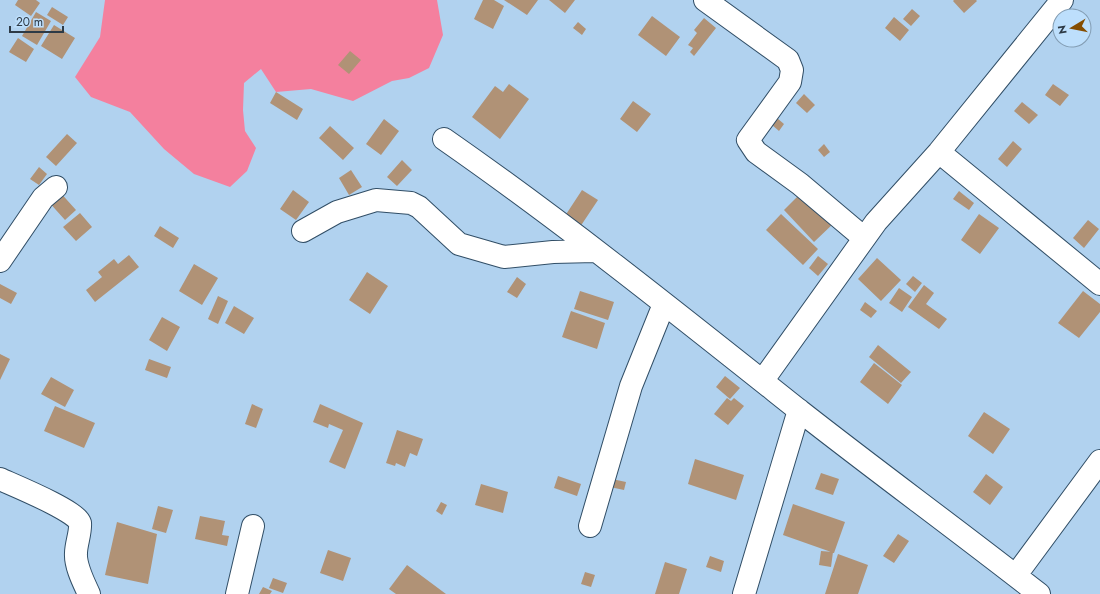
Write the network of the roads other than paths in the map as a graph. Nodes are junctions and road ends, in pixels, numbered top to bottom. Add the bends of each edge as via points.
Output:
1 (705, 0) edge
2 (1062, 0) edge
3 (444, 139) dead end
4 (939, 152) junction
5 (56, 187) dead end
6 (303, 231) dead end
7 (864, 238) junction
8 (595, 251) junction
9 (0, 261) edge
10 (1100, 284) edge
11 (664, 304) junction
12 (763, 380) junction
13 (799, 410) junction
14 (1100, 461) edge
15 (0, 479) edge
16 (252, 526) dead end
17 (590, 526) dead end
18 (1016, 575) junction
19 (89, 594) edge
20 (237, 594) edge
21 (744, 594) edge
22 (1039, 594) edge

1 - 7 street via 788,60 792,70 790,82 748,140 756,152 800,184
2 - 4 street
3 - 8 street via 510,185
4 - 7 street
4 - 10 street
5 - 9 street via 44,198
6 - 8 street via 338,212 376,200 411,203 419,207 459,244 504,257
7 - 12 street
8 - 11 street
11 - 12 street
11 - 17 street via 632,386
12 - 13 street
13 - 18 street
13 - 21 street
14 - 18 street
15 - 19 street via 77,516 80,523 75,556
16 - 20 street
18 - 22 street

